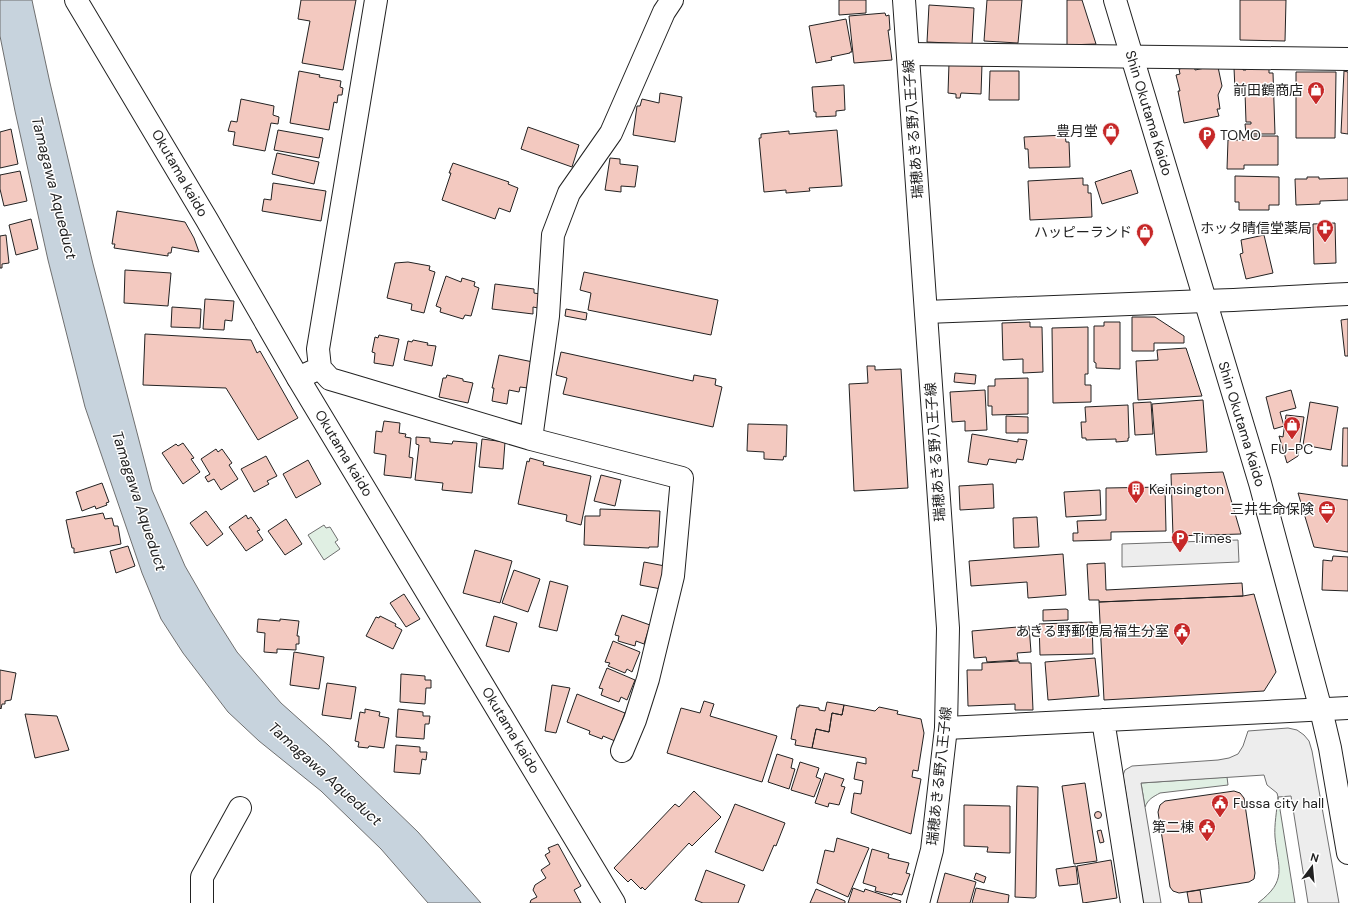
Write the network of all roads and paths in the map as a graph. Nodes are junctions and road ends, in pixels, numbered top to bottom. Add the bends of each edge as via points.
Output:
1 (76, 0) edge
2 (376, 0) edge
3 (672, 0) edge
4 (904, 0) edge
5 (1115, 0) edge
6 (908, 54) junction
7 (1132, 57) junction
8 (1348, 59) edge
9 (1348, 294) edge
10 (1204, 301) junction
11 (926, 312) junction
12 (320, 368) junction
13 (298, 378) junction
14 (531, 438) junction
15 (1348, 708) edge
16 (1321, 710) junction
17 (1103, 720) junction
18 (946, 728) junction
19 (622, 751) dead end
20 (240, 808) dead end
21 (1348, 853) edge
22 (202, 903) edge
23 (614, 903) edge
24 (918, 903) edge
25 (1132, 903) edge

1 - 13 street, Okutama kaido
2 - 12 street via 318,349
3 - 14 street via 664,12 611,133 569,193 553,234 548,316
4 - 6 street, 瑞穂あきる野八王子線
5 - 7 street, Shin Okutama Kaido
6 - 7 street
6 - 11 street, 瑞穂あきる野八王子線
7 - 8 street
7 - 10 street, Shin Okutama Kaido
9 - 10 street
10 - 11 street
10 - 16 street, Shin Okutama Kaido via 1254,464
11 - 18 street, 瑞穂あきる野八王子線 via 948,628
12 - 13 street
12 - 14 street via 330,379
13 - 23 street, Okutama kaido
14 - 19 street via 682,478 673,576 648,678
15 - 16 street
16 - 17 street
16 - 21 street, Shin Okutama Kaido
17 - 18 street
17 - 25 street
18 - 24 street, 瑞穂あきる野八王子線 via 932,850
20 - 22 street via 202,877

